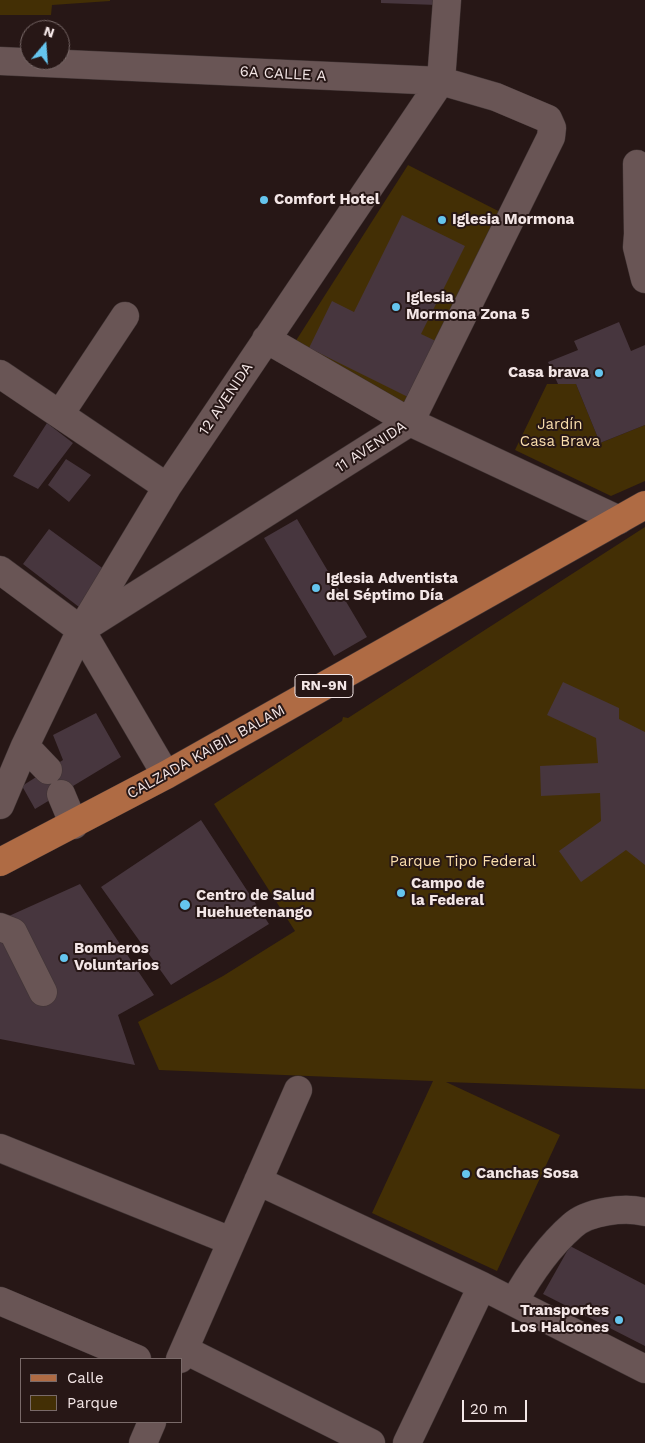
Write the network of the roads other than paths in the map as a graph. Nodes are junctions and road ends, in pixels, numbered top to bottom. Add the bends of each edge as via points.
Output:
1 (447, 0) edge
2 (0, 61) edge
3 (441, 81) junction
4 (552, 128) joint
5 (638, 164) dead end
6 (641, 233) edge
7 (645, 279) edge
8 (125, 316) dead end
9 (266, 339) junction
10 (0, 374) edge
11 (60, 414) junction
12 (410, 422) junction
13 (167, 487) junction
14 (645, 505) edge
15 (619, 520) junction
16 (0, 570) edge
17 (81, 630) junction
18 (25, 746) junction
19 (48, 770) dead end
20 (166, 775) junction
21 (61, 794) dead end
22 (0, 805) edge
23 (74, 825) junction
24 (0, 862) edge
25 (0, 927) edge
26 (43, 992) dead end
27 (298, 1090) dead end
28 (0, 1148) edge
29 (258, 1181) junction
30 (645, 1212) edge
31 (231, 1241) junction
32 (482, 1286) junction
33 (0, 1301) edge
34 (514, 1302) junction
35 (183, 1354) edge
36 (135, 1358) edge
37 (645, 1369) edge
38 (152, 1423) edge
39 (143, 1443) edge
40 (371, 1443) edge
41 (407, 1443) edge

1 - 3 street, 12 AVENIDA
2 - 3 street, 6A CALLE A
3 - 4 street, 6A CALLE A via 496,97 548,118
3 - 9 street, 12 AVENIDA
4 - 12 street, 11 AVENIDA via 552,137
5 - 6 street
6 - 7 street via 637,247
8 - 11 street
9 - 12 street
9 - 13 street, 12 AVENIDA
10 - 11 street
11 - 13 street
12 - 15 street
12 - 17 street, 11 AVENIDA
13 - 17 street, 12 AVENIDA
14 - 15 main road, CALZADA KAIBIL BALAM / RN-9N
15 - 20 main road, CALZADA KAIBIL BALAM / RN-9N
16 - 17 street
17 - 18 street, 12 AVENIDA
17 - 20 street
18 - 19 street
18 - 22 street, 12 AVENIDA
20 - 23 main road, CALZADA KAIBIL BALAM / RN-9N
21 - 23 street
23 - 24 main road, CALZADA KAIBIL BALAM / RN-9N
25 - 26 street via 13,932
27 - 29 street
28 - 31 street
29 - 31 street
29 - 32 street
30 - 34 street via 602,1212 573,1225 528,1275
31 - 35 street
32 - 34 street
32 - 41 street
33 - 36 street
34 - 37 street
35 - 40 street
38 - 39 street

